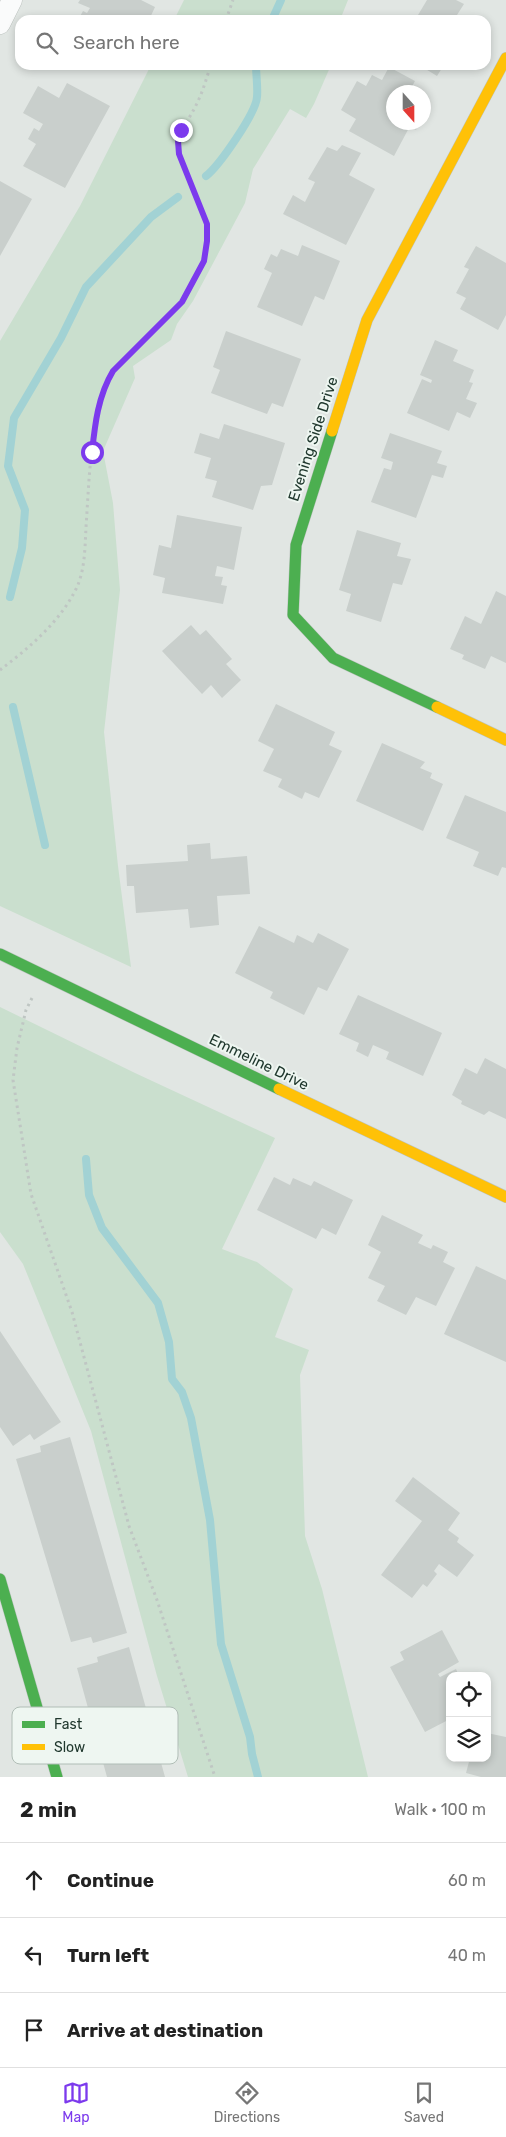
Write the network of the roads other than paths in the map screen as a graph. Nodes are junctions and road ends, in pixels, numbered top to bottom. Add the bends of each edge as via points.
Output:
1 (12, 0) edge
2 (0, 24) edge
3 (506, 58) edge
4 (506, 740) edge
5 (0, 954) edge
6 (506, 1196) edge
7 (0, 1579) edge
8 (5, 1617) edge
9 (34, 1707) edge
10 (53, 1764) edge
11 (57, 1777) edge

1 - 2 street
3 - 4 street, Evening Side Drive via 367,320 296,545 293,615 333,658
5 - 6 street, Emmeline Drive
7 - 8 street
8 - 9 street
10 - 11 street

